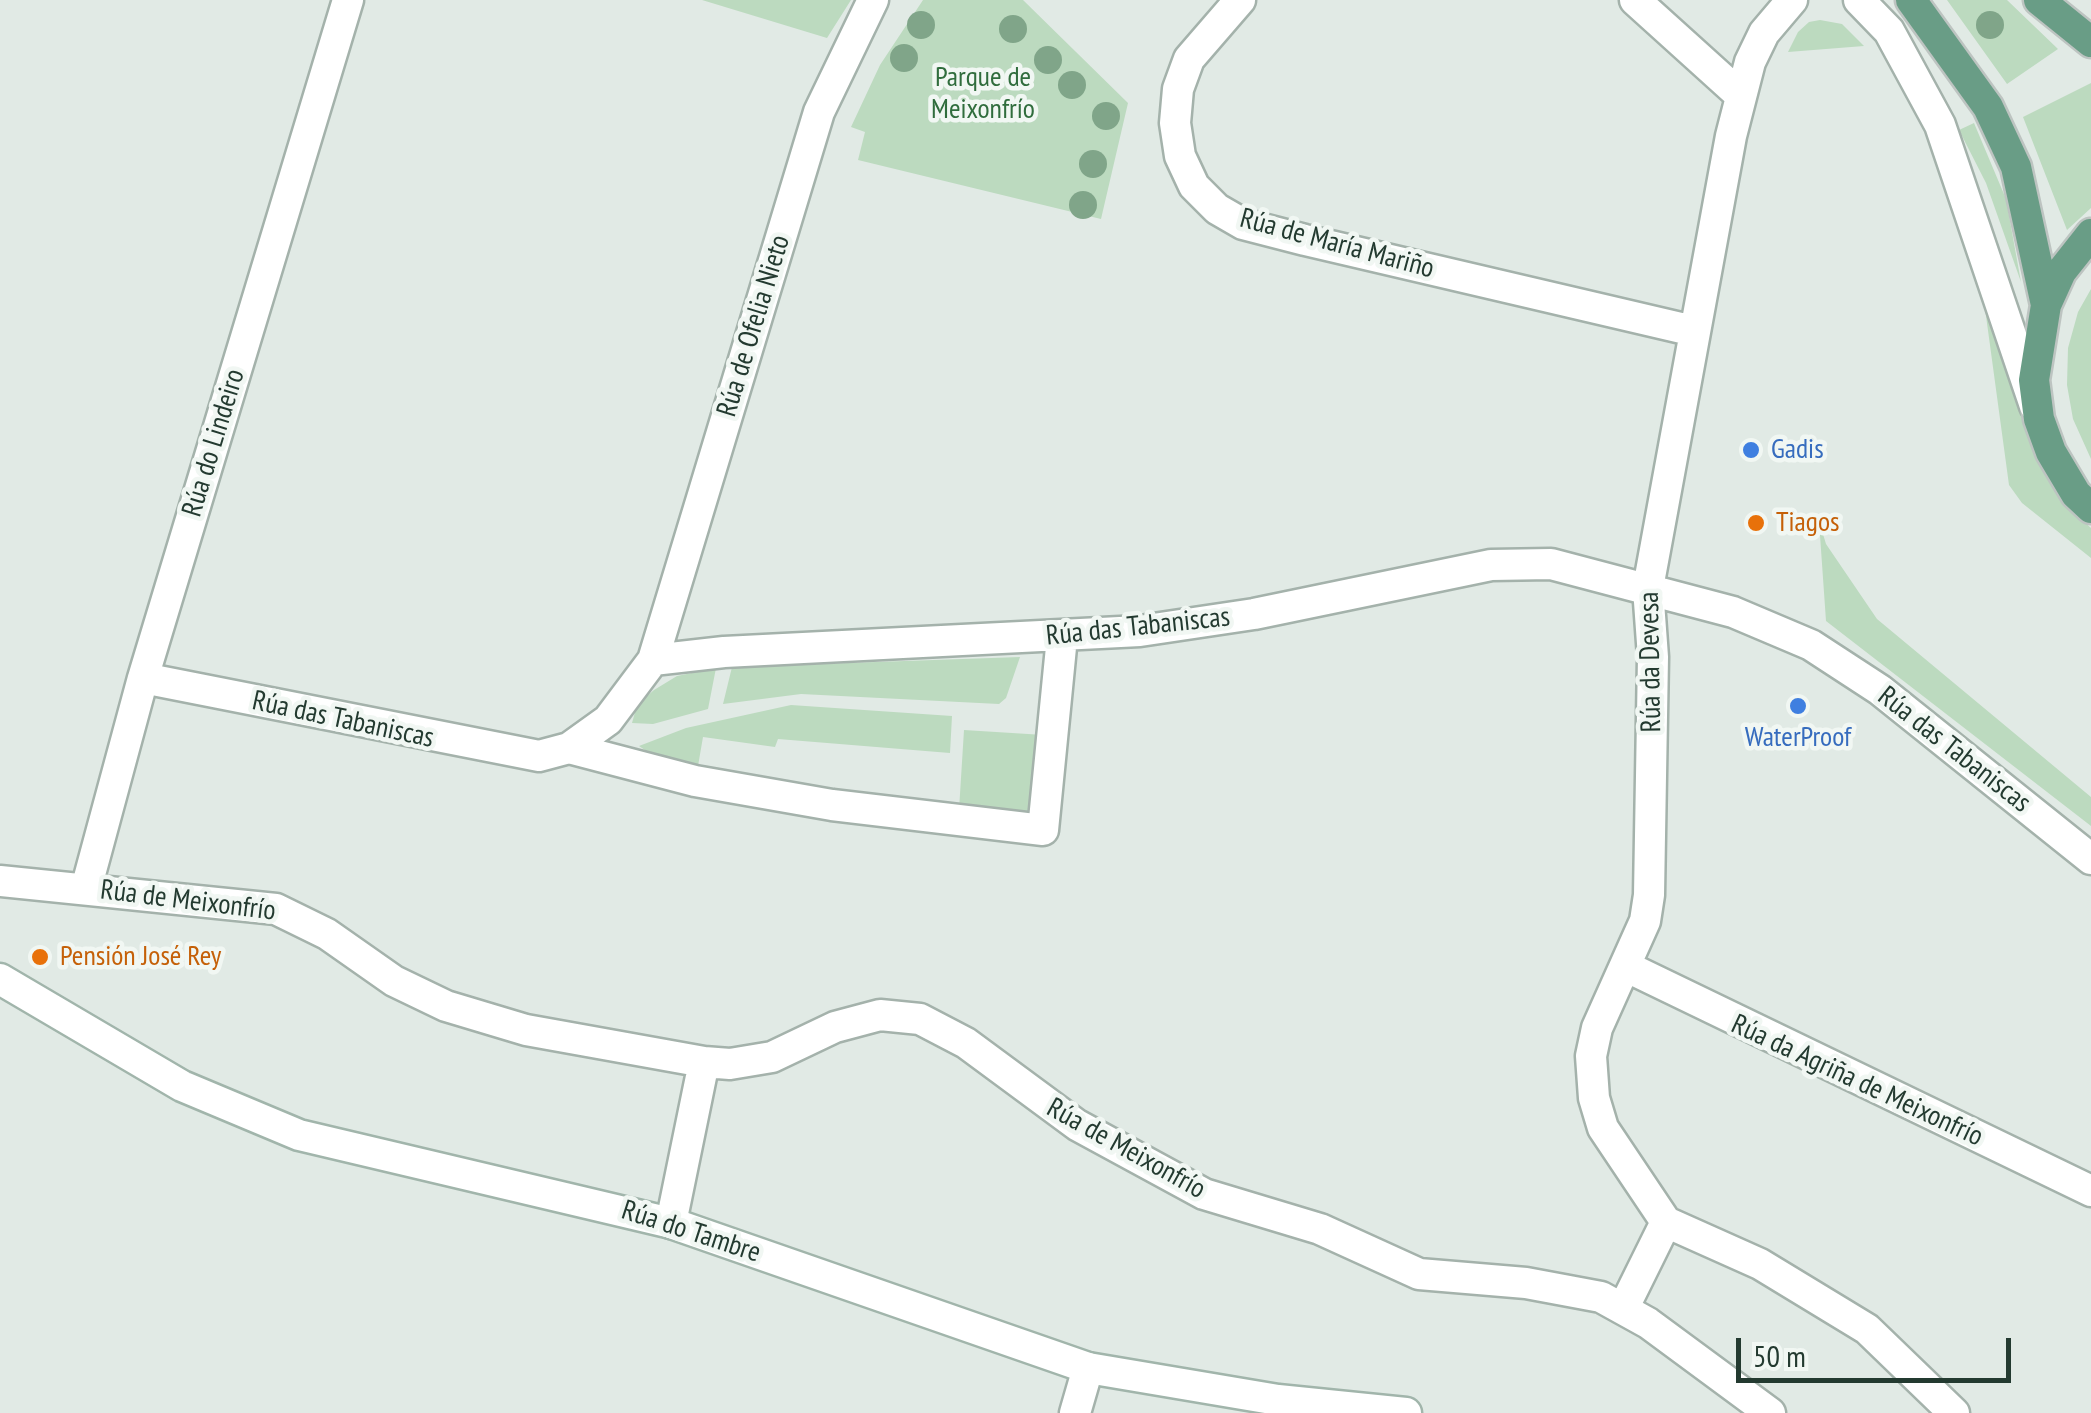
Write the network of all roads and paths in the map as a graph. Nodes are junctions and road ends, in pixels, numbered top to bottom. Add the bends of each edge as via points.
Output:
1 (348, 0) edge
2 (873, 0) edge
3 (1240, 0) edge
4 (1635, 0) edge
5 (1792, 0) edge
6 (1859, 0) edge
7 (1911, 0) edge
8 (2039, 0) edge
9 (2091, 42) edge
10 (1738, 94) junction
11 (2091, 234) edge
12 (2046, 305) junction
13 (1694, 332) junction
14 (2040, 419) junction
15 (2091, 508) edge
16 (1648, 588) junction
17 (1062, 637) junction
18 (653, 660) junction
19 (142, 678) junction
20 (569, 748) junction
21 (2091, 859) edge
22 (0, 881) edge
23 (86, 889) junction
24 (1625, 966) junction
25 (0, 979) edge
26 (704, 1062) junction
27 (2091, 1191) edge
28 (671, 1222) junction
29 (1666, 1222) junction
30 (1624, 1307) junction
31 (1088, 1368) junction
32 (1278, 1406) edge
33 (1076, 1413) edge
34 (1406, 1413) edge
35 (1770, 1413) edge
36 (1954, 1413) edge

1 - 19 street, Rúa do Lindeiro
2 - 18 street, Rúa de Ofelia Nieto via 819,112
3 - 13 street, Rúa de María Mariño via 1189,60 1178,88 1180,156 1194,186 1218,209 1243,224 1304,240
4 - 10 street
5 - 10 street, Rúa da Devesa via 1764,34
6 - 14 street via 1889,31 1940,125
7 - 12 main road via 1988,107 2016,167
8 - 9 main road
10 - 13 street, Rúa da Devesa
11 - 12 main road
12 - 14 main road via 2035,352
13 - 16 street, Rúa da Devesa
14 - 15 main road via 2051,452
16 - 17 street, Rúa das Tabaniscas via 1522,561 1193,625
16 - 21 street, Rúa das Tabaniscas via 1769,626 1845,666
16 - 24 street, Rúa da Devesa via 1649,895
17 - 18 street, Rúa das Tabaniscas
17 - 20 street via 1044,830 832,805 695,781
18 - 20 street, Rúa das Tabaniscas via 608,720
19 - 20 street, Rúa das Tabaniscas via 507,752 539,756
19 - 23 street, Rúa do Lindeiro
22 - 23 street, Rúa de Meixonfrío
23 - 26 street, Rúa de Meixonfrío via 276,909 446,1006 526,1030
24 - 27 street, Rúa da Agriña de Meixonfrío
24 - 29 street, Rúa da Devesa via 1597,1028 1594,1098 1604,1128
25 - 28 street, Rúa do Tambre via 182,1086 299,1136
26 - 28 street
26 - 30 street, Rúa de Meixonfrío via 772,1057 856,1020 900,1014 920,1019 966,1043 1077,1125 1204,1194 1352,1241 1420,1274 1551,1286
28 - 31 street, Rúa do Tambre
29 - 30 street
29 - 36 street via 1760,1264 1867,1329
30 - 35 street, Rúa de Meixonfrío
31 - 32 street, Rúa do Tambre
31 - 33 street
32 - 34 street, Rúa do Tambre

